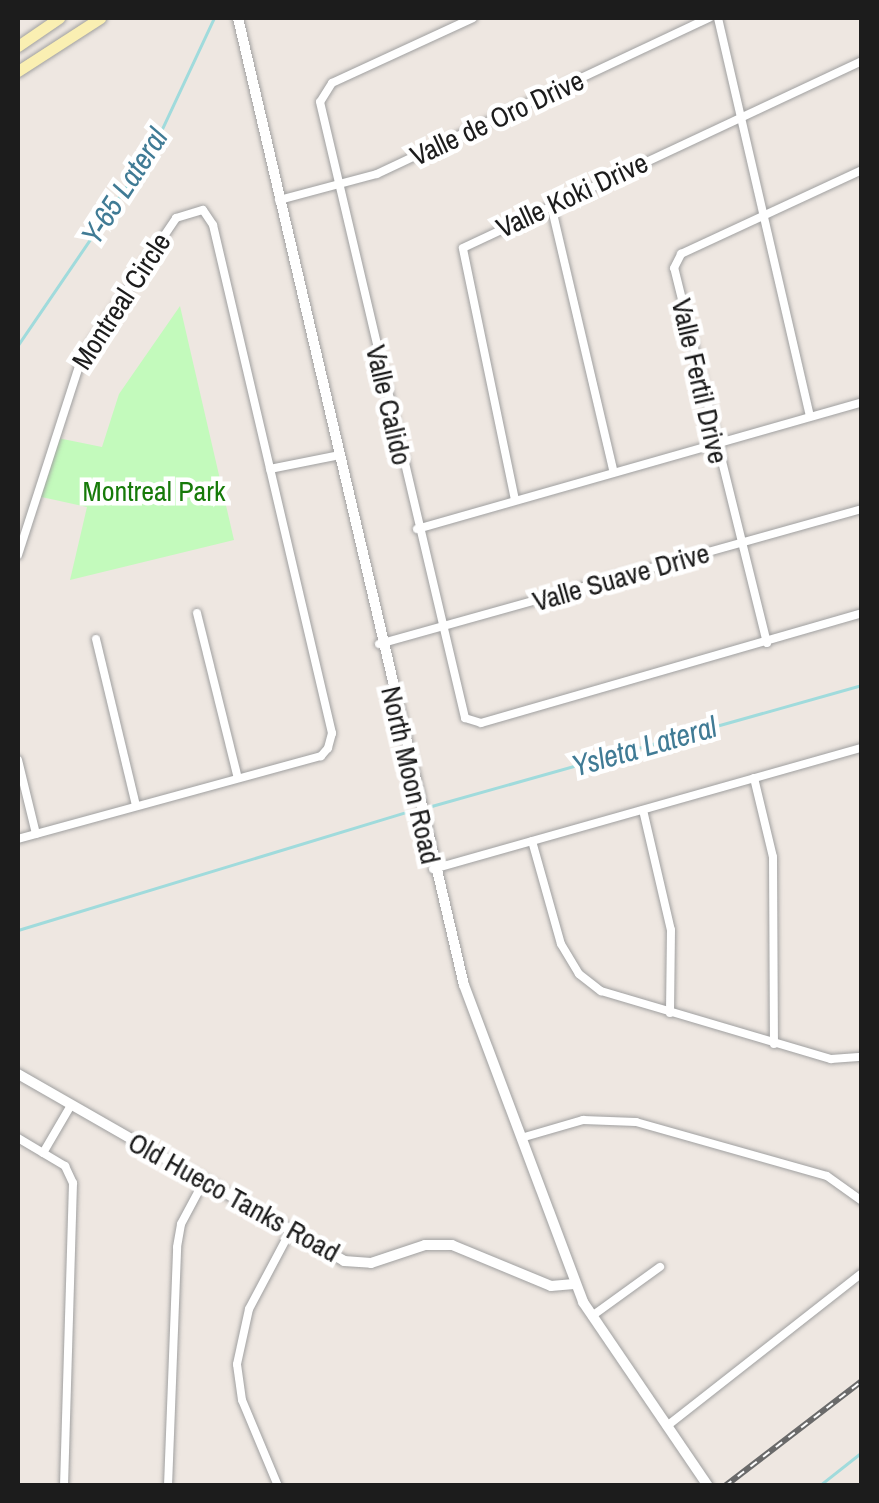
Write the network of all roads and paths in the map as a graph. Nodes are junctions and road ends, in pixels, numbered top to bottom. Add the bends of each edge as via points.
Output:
1 (58, 18) edge
2 (100, 18) edge
3 (238, 18) edge
4 (473, 18) edge
5 (709, 18) edge
6 (718, 18) edge
7 (18, 46) edge
8 (862, 61) edge
9 (18, 71) edge
10 (743, 115) junction
11 (862, 170) edge
12 (340, 188) junction
13 (278, 200) junction
14 (551, 205) junction
15 (765, 213) junction
16 (862, 402) edge
17 (810, 416) junction
18 (714, 445) junction
19 (335, 456) junction
20 (270, 469) junction
21 (613, 469) junction
22 (515, 500) junction
23 (862, 509) edge
24 (417, 529) junction
25 (740, 544) junction
26 (18, 555) edge
27 (862, 613) edge
28 (197, 614) dead end
29 (440, 628) junction
30 (96, 639) dead end
31 (766, 643) junction
32 (379, 644) junction
33 (862, 748) edge
34 (18, 760) edge
35 (237, 776) junction
36 (754, 778) junction
37 (136, 805) junction
38 (643, 810) junction
39 (36, 834) junction
40 (18, 839) edge
41 (532, 841) junction
42 (433, 870) junction
43 (670, 1013) junction
44 (774, 1044) junction
45 (862, 1057) edge
46 (18, 1074) edge
47 (71, 1104) junction
48 (18, 1138) edge
49 (520, 1138) junction
50 (43, 1153) junction
51 (204, 1181) junction
52 (862, 1201) edge
53 (290, 1232) junction
54 (660, 1267) dead end
55 (862, 1274) edge
56 (574, 1284) junction
57 (592, 1316) junction
58 (667, 1426) junction
59 (64, 1486) edge
60 (168, 1486) edge
61 (278, 1486) edge
62 (708, 1486) edge

1 - 7 main road
2 - 9 main road
3 - 13 street, North Moon Road
4 - 12 street, Valle Calido via 322,90
5 - 12 street, Valle de Oro Drive
6 - 10 street
8 - 10 street, Valle Koki Drive
10 - 14 street, Valle Koki Drive
10 - 15 street
11 - 15 street, Valle Fertil Drive
12 - 13 street, Valle de Oro Drive
12 - 24 street, Valle Calido
13 - 19 street, North Moon Road
14 - 21 street
14 - 22 street, Valle Koki Drive via 463,248
15 - 17 street
15 - 18 street, Valle Fertil Drive via 681,254 674,268
16 - 17 street
17 - 18 street
18 - 21 street
18 - 25 street, Valle Fertil Drive
19 - 20 street
19 - 32 street, North Moon Road
20 - 26 street, Montreal Circle via 213,225 203,210 187,212 176,218 69,382
20 - 35 street, Montreal Circle via 332,734 321,756
21 - 22 street
22 - 24 street
23 - 25 street, Valle Suave Drive
24 - 29 street, Valle Calido
25 - 29 street, Valle Suave Drive
25 - 31 street, Valle Fertil Drive
27 - 31 street
28 - 35 street
29 - 31 street, Valle Calido via 466,718 481,723
29 - 32 street, Valle Suave Drive
30 - 37 street
32 - 42 street, North Moon Road
33 - 36 street
34 - 39 street
35 - 37 street, Montreal Circle
36 - 38 street
36 - 44 street via 772,857
37 - 39 street, Montreal Circle
38 - 41 street
38 - 43 street via 671,930
39 - 40 street, Montreal Circle
41 - 42 street
41 - 43 street via 561,944 579,974 610,995
42 - 49 street, North Moon Road via 464,986
43 - 44 street
44 - 45 street via 840,1060
46 - 47 street, Old Hueco Tanks Road
47 - 50 street
47 - 51 street, Old Hueco Tanks Road
48 - 50 street
49 - 52 street via 584,1120 636,1122 827,1176
49 - 56 street, North Moon Road
50 - 59 street via 65,1166 73,1184
51 - 53 street, Old Hueco Tanks Road
51 - 60 street via 181,1224 177,1247
53 - 56 street, Old Hueco Tanks Road via 350,1262 452,1245 550,1286
53 - 61 street via 248,1309 237,1364 242,1400
54 - 57 street
55 - 58 street
56 - 57 street, North Moon Road
57 - 58 street, North Moon Road
58 - 62 street, North Moon Road

